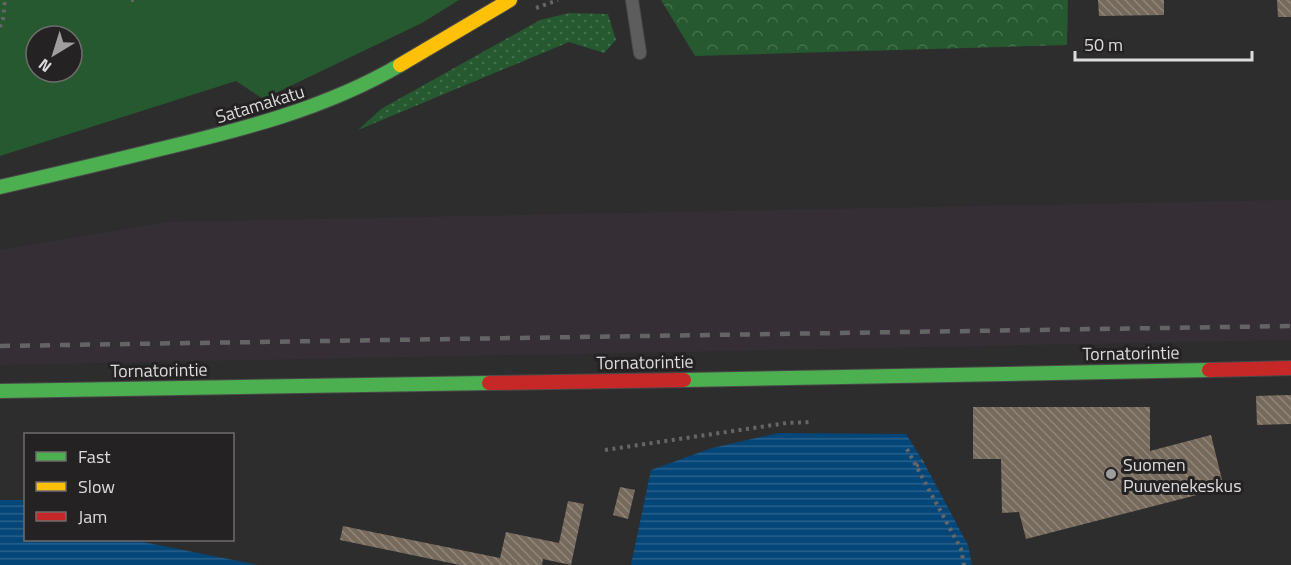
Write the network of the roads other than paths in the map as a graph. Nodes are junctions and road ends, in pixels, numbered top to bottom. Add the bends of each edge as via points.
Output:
1 (510, 0) edge
2 (632, 0) edge
3 (639, 53) dead end
4 (0, 188) edge
5 (1291, 368) edge
6 (0, 391) edge

1 - 4 street, Satamakatu via 376,79 309,108 225,134
2 - 3 lane
5 - 6 street, Tornatorintie

